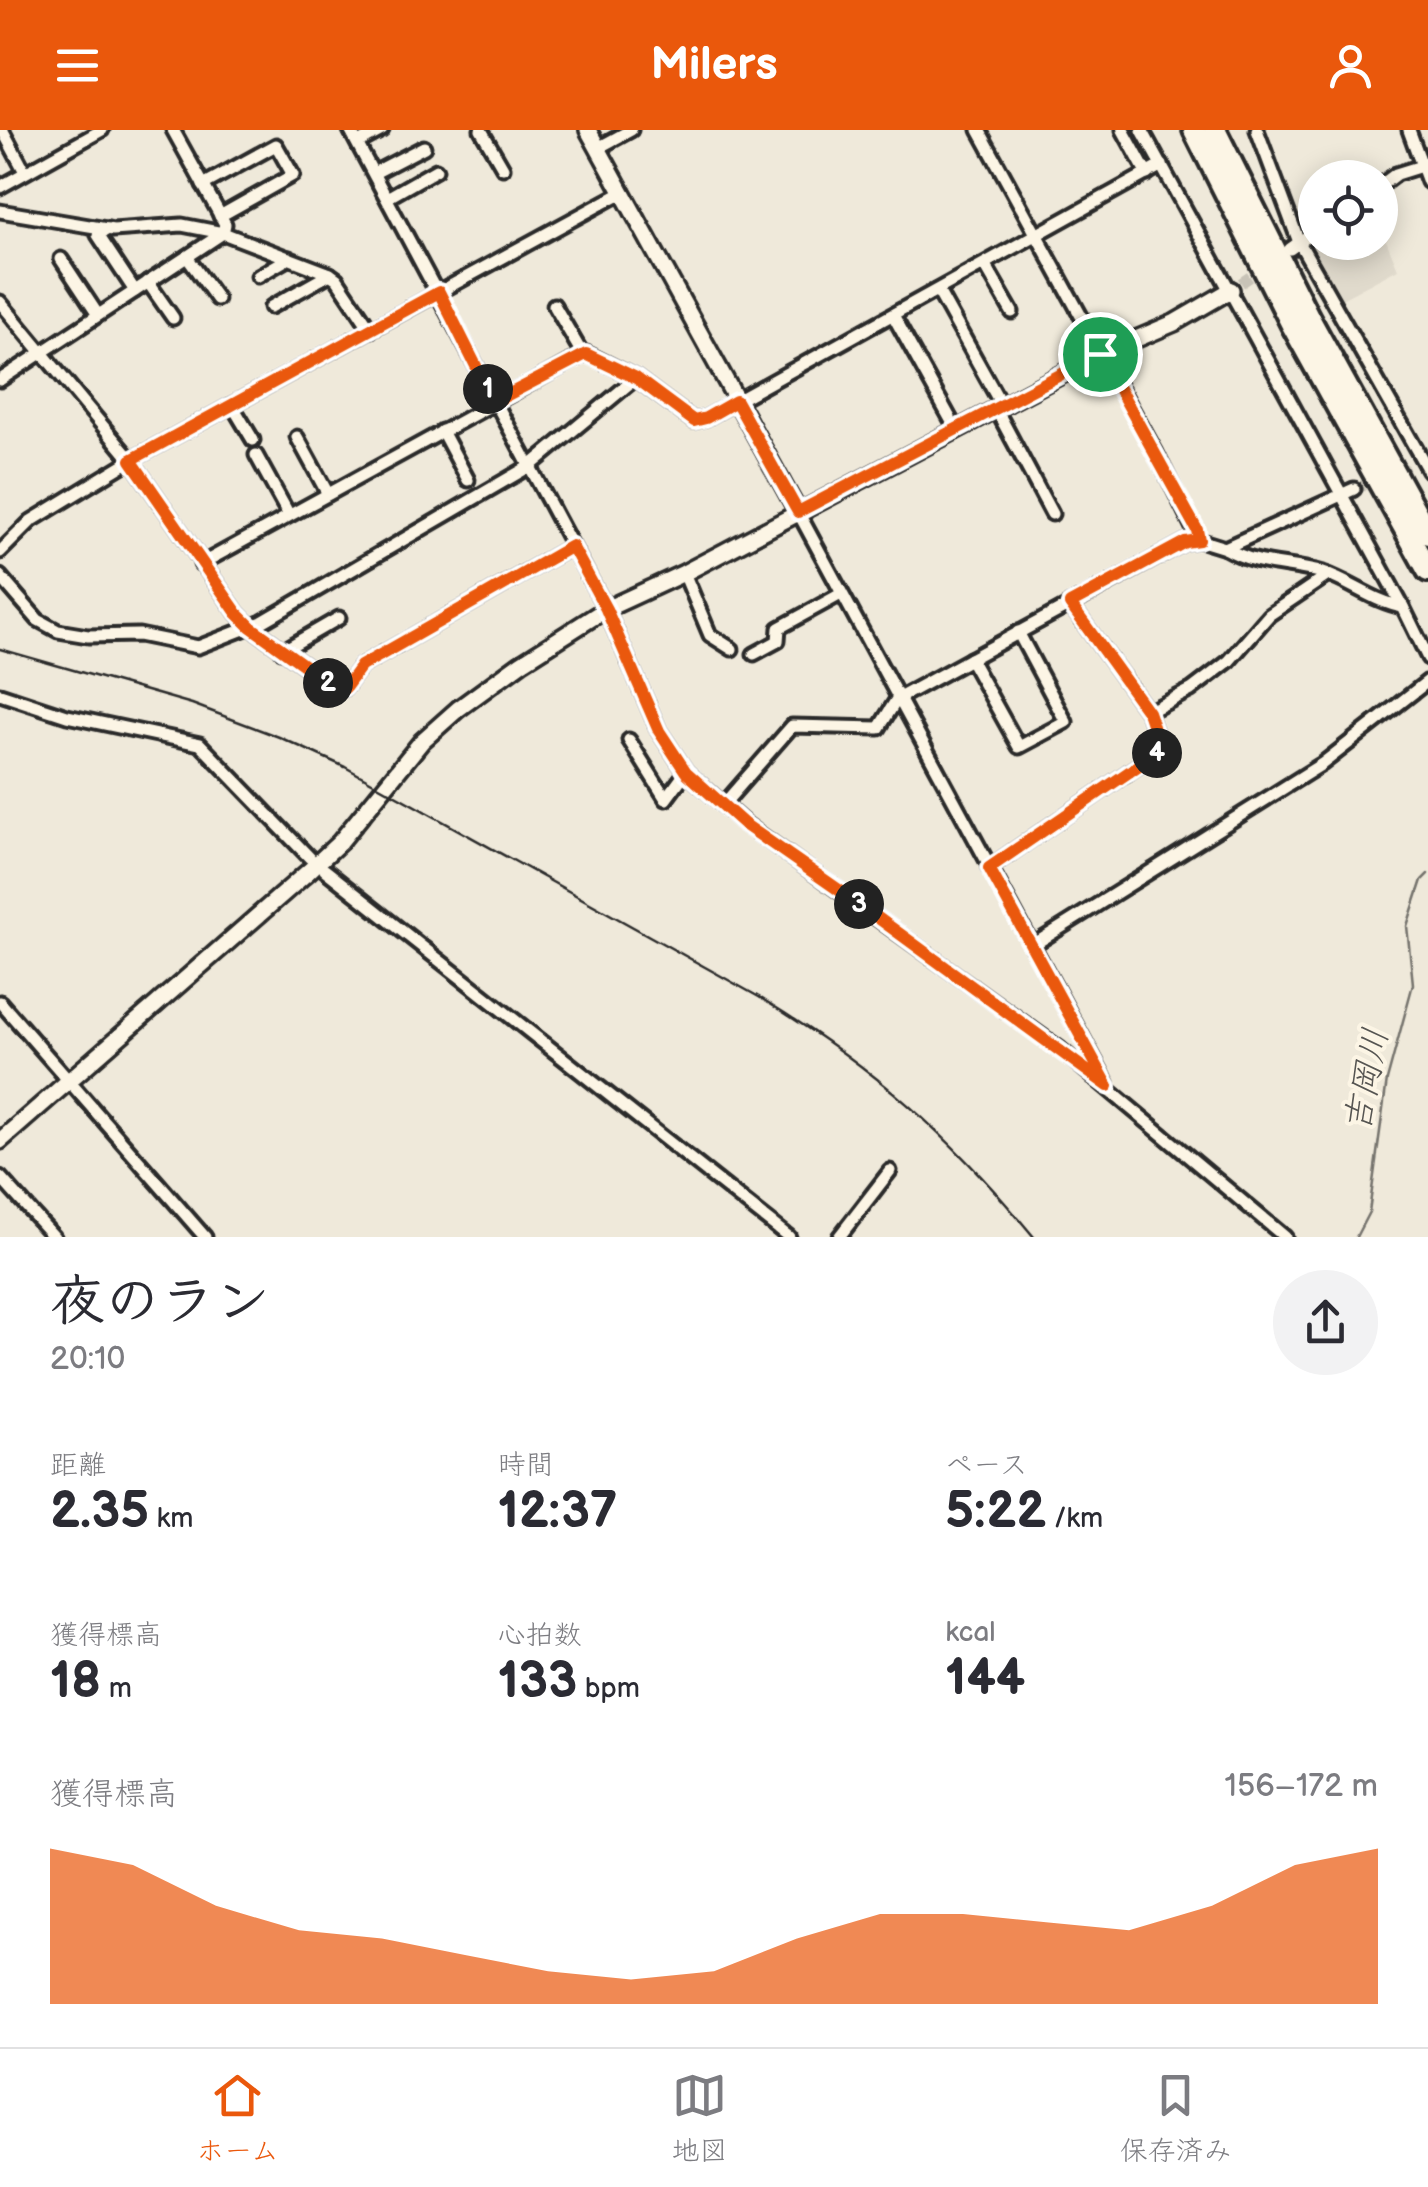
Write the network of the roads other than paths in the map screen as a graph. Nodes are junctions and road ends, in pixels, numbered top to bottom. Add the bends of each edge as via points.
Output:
1 (102, 130) edge
2 (173, 130) edge
3 (350, 130) edge
4 (382, 130) edge
5 (480, 130) edge
6 (588, 130) edge
7 (631, 130) edge
8 (978, 130) edge
9 (1123, 130) edge
10 (1142, 130) edge
11 (1194, 130) edge
12 (1214, 130) edge
13 (1258, 130) edge
14 (1409, 130) edge
15 (3, 131) edge
16 (358, 143) junction
17 (424, 146) dead end
18 (598, 148) junction
19 (1162, 165) junction
20 (1425, 166) edge
21 (503, 168) dead end
22 (436, 170) dead end
23 (24, 172) junction
24 (374, 173) junction
25 (1398, 173) edge
26 (1147, 174) junction
27 (1428, 182) edge
28 (204, 185) junction
29 (0, 187) edge
30 (622, 192) junction
31 (387, 198) junction
32 (0, 212) edge
33 (220, 216) junction
34 (108, 229) junction
35 (223, 233) junction
36 (1036, 238) junction
37 (1298, 242) edge
38 (1294, 245) junction
39 (187, 257) junction
40 (289, 258) junction
41 (62, 259) dead end
42 (985, 266) junction
43 (330, 274) junction
44 (258, 276) dead end
45 (148, 282) junction
46 (1236, 287) junction
47 (134, 291) junction
48 (938, 291) junction
49 (439, 292) junction
50 (217, 300) dead end
51 (0, 302) edge
52 (554, 304) dead end
53 (271, 307) dead end
54 (1012, 312) dead end
55 (98, 315) junction
56 (893, 315) junction
57 (173, 318) dead end
58 (370, 330) junction
59 (41, 352) junction
60 (1100, 354) junction
61 (583, 355) junction
62 (636, 378) junction
63 (0, 380) edge
64 (736, 401) junction
65 (494, 402) junction
66 (232, 405) junction
67 (999, 407) junction
68 (956, 430) junction
69 (442, 431) junction
70 (297, 437) dead end
71 (253, 440) dead end
72 (256, 456) dead end
73 (131, 460) junction
74 (1426, 463) edge
75 (530, 466) junction
76 (1409, 469) tunnel mouth
77 (468, 480) dead end
78 (1354, 489) tunnel mouth
79 (1340, 493) junction
80 (328, 494) junction
81 (798, 512) junction
82 (1052, 514) dead end
83 (289, 515) junction
84 (1428, 534) edge
85 (1199, 540) junction
86 (572, 546) junction
87 (1225, 548) junction
88 (0, 552) edge
89 (201, 564) junction
90 (1428, 570) edge
91 (684, 573) junction
92 (1328, 575) junction
93 (0, 576) edge
94 (841, 594) junction
95 (1070, 604) junction
96 (1403, 607) junction
97 (606, 609) junction
98 (339, 618) dead end
99 (251, 627) junction
100 (1018, 632) junction
101 (732, 650) dead end
102 (282, 651) junction
103 (754, 654) dead end
104 (1428, 658) edge
105 (970, 659) junction
106 (1428, 682) edge
107 (0, 694) edge
108 (897, 699) junction
109 (1148, 712) junction
110 (629, 740) dead end
111 (686, 772) junction
112 (724, 806) junction
113 (310, 858) dead end
114 (989, 868) junction
115 (325, 870) dead end
116 (1033, 945) junction
117 (0, 1002) edge
118 (70, 1082) junction
119 (1108, 1086) junction
120 (0, 1141) edge
121 (890, 1171) dead end
122 (0, 1176) edge
123 (54, 1237) edge
124 (205, 1237) edge
125 (789, 1237) edge
126 (839, 1237) edge
127 (1285, 1237) edge

1 - 23 street
2 - 28 street
3 - 16 street
4 - 16 street
5 - 21 street
6 - 18 street
7 - 18 street
8 - 36 street
9 - 26 street
10 - 19 street
11 - 90 highway via 1292,325
12 - 84 highway
13 - 38 street
14 - 20 street
15 - 23 street
16 - 24 street
17 - 24 street
18 - 30 street
19 - 26 street
19 - 46 street
20 - 25 street
20 - 27 street
22 - 31 street
23 - 29 street
24 - 31 street
26 - 36 street
28 - 33 street
28 - 33 street via 276,145 293,175
30 - 49 street
30 - 64 street
31 - 49 street
32 - 34 street
33 - 35 street
34 - 35 street via 182,225
34 - 47 street via 98,235
35 - 39 street
35 - 40 street
36 - 42 street
36 - 60 street
37 - 38 street
38 - 74 street
39 - 45 street
39 - 50 street
40 - 43 street
40 - 44 street
41 - 55 street
42 - 48 street
42 - 54 street
43 - 53 street
43 - 58 street
45 - 47 street
45 - 57 street
46 - 60 street
46 - 79 street
47 - 55 street
48 - 56 street
48 - 67 street
49 - 58 street
49 - 65 street
51 - 59 street
52 - 61 street
55 - 59 street
56 - 64 street
56 - 68 street
58 - 66 street
59 - 63 street
59 - 73 street
60 - 67 street
60 - 85 street
61 - 62 street
61 - 65 street
62 - 64 street via 694,421
62 - 75 street
64 - 81 street
65 - 69 street
65 - 75 street
66 - 71 street
66 - 73 street
67 - 68 street
67 - 82 street
68 - 81 street
69 - 77 street
69 - 80 street
70 - 80 street
72 - 83 street
73 - 88 street via 31,521
73 - 89 street
74 - 76 street
75 - 86 street
75 - 99 street
78 - 79 street
79 - 87 street
79 - 96 street
80 - 83 street
81 - 91 street
81 - 94 street
83 - 89 street
85 - 87 street
85 - 95 street
86 - 97 street
86 - 102 street via 361,666 345,688
87 - 92 street via 1248,561
89 - 99 street
91 - 97 street
91 - 101 street via 710,634
92 - 96 street
92 - 109 street via 1269,615 1229,661 1191,690
93 - 99 street via 38,620 58,631 198,646
94 - 103 street via 779,628 778,641
94 - 108 street
95 - 100 street
95 - 109 street
96 - 104 street
97 - 111 street via 659,731
97 - 118 street via 458,709 422,741 340,842
98 - 102 street
99 - 102 street
100 - 105 street
100 - 105 street via 1066,722 1019,747
105 - 108 street
106 - 116 street via 1322,764
107 - 113 street via 200,744
108 - 112 street via 879,728 792,726
108 - 114 street
109 - 114 street via 1161,750
110 - 111 street via 666,799
111 - 112 street
112 - 119 street
114 - 116 street
115 - 125 street
116 - 119 street
117 - 118 street
118 - 120 street
118 - 124 street
119 - 127 street
121 - 126 street
122 - 123 street

